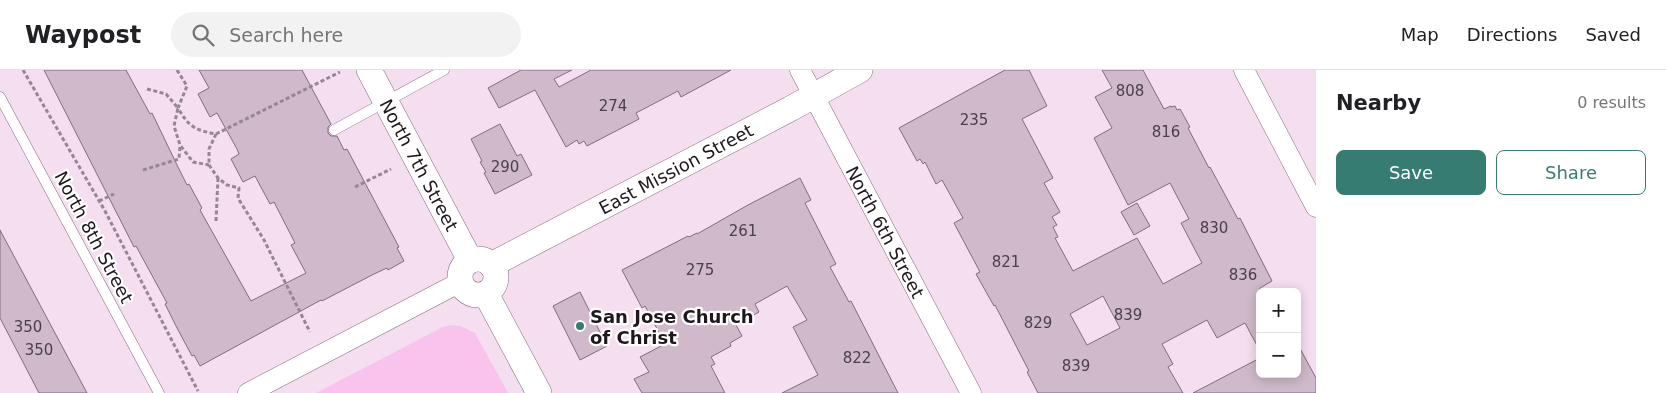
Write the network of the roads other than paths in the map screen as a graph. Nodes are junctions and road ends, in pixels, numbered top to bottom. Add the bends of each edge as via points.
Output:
1 (369, 70) edge
2 (444, 70) edge
3 (800, 70) edge
4 (860, 70) edge
5 (1244, 70) edge
6 (812, 96) junction
7 (0, 97) edge
8 (386, 102) junction
9 (334, 130) dead end
10 (1316, 207) edge
11 (481, 263) junction
12 (460, 284) junction
13 (486, 294) junction
14 (159, 393) edge
15 (248, 393) edge
16 (539, 393) edge
17 (971, 393) edge

1 - 8 street, North 7th Street
2 - 8 lane
3 - 6 street, North 6th Street
4 - 6 street, East Mission Street
5 - 10 street
6 - 11 street, East Mission Street
6 - 17 street, North 6th Street
7 - 14 lane, North 8th Street
8 - 9 lane
8 - 11 street, North 7th Street
11 - 12 street via 462,268
11 - 13 street via 495,270 496,281
12 - 13 street via 468,293
12 - 15 street
13 - 16 street

